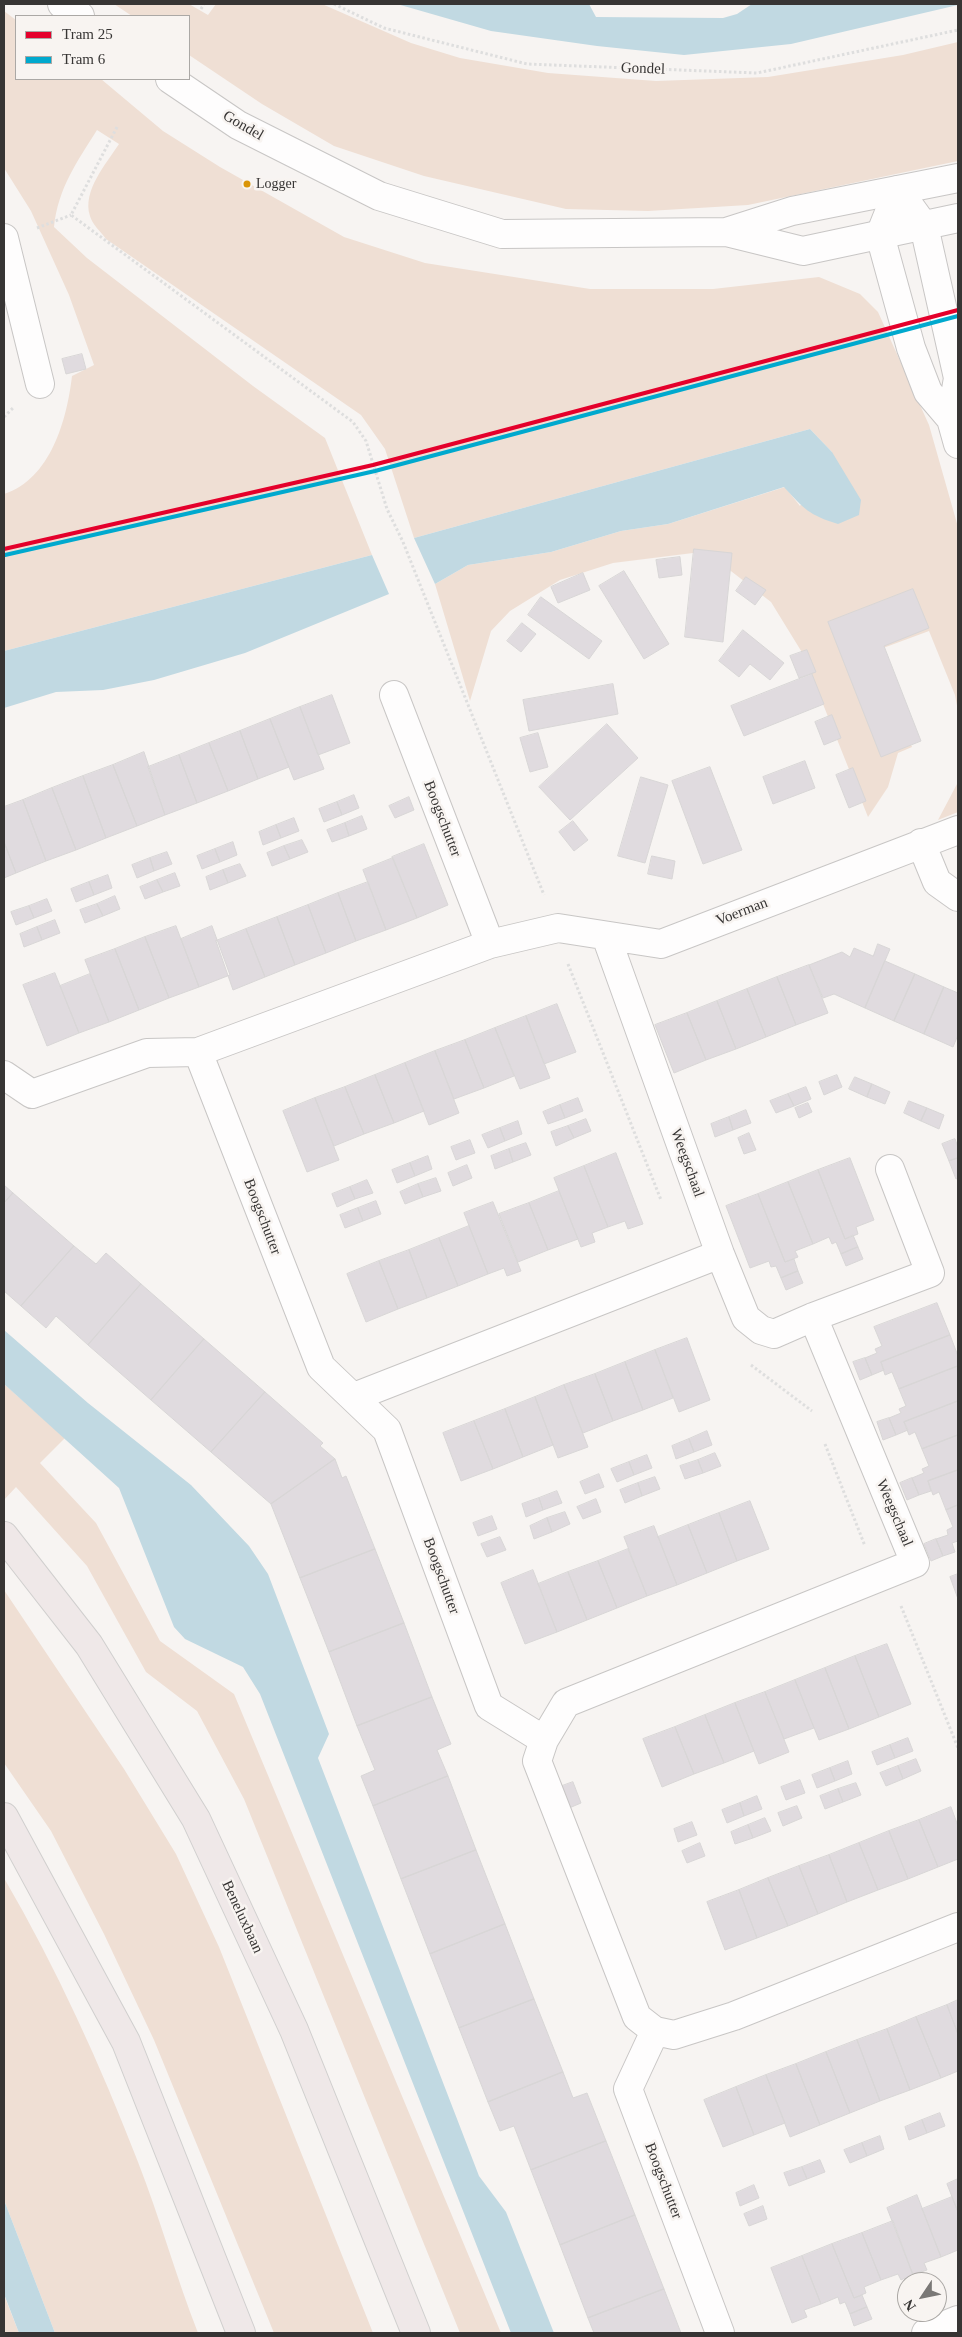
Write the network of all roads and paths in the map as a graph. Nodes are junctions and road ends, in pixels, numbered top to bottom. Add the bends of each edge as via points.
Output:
1 (62, 4) edge
2 (204, 4) edge
3 (334, 4) edge
4 (201, 9) dead end
5 (78, 15) edge
6 (958, 30) edge
7 (171, 80) edge
8 (117, 128) dead end
9 (958, 178) edge
10 (898, 190) junction
11 (958, 218) edge
12 (924, 226) junction
13 (726, 232) junction
14 (880, 235) junction
15 (4, 238) edge
16 (40, 384) dead end
17 (955, 432) edge
18 (394, 695) dead end
19 (958, 830) edge
20 (921, 843) junction
21 (958, 897) edge
22 (558, 928) junction
23 (606, 936) junction
24 (490, 944) junction
25 (198, 1052) junction
26 (4, 1075) edge
27 (890, 1169) dead end
28 (720, 1254) junction
29 (813, 1317) junction
30 (354, 1397) junction
31 (4, 1536) edge
32 (888, 1573) junction
33 (544, 1740) junction
34 (958, 1748) edge
35 (4, 1817) edge
36 (958, 1927) edge
37 (655, 2031) junction
38 (958, 2320) edge
39 (241, 2333) edge
40 (416, 2333) edge
41 (720, 2333) edge
42 (926, 2333) edge

1 - 5 street
2 - 4 path
3 - 6 path, Gondel via 384,28 527,64 546,65 757,73
7 - 13 street, Gondel via 238,125 379,196 502,234
8 - 22 path via 72,216 353,422 366,441 387,509
9 - 10 street, Gondel
10 - 12 street
10 - 13 street, Gondel via 792,212
10 - 14 street
11 - 12 street, Gondel
12 - 14 street, Gondel
12 - 17 street via 958,378
13 - 14 street, Gondel via 803,251
14 - 17 street via 911,348 928,392
15 - 16 street
18 - 24 street, Boogschutter
19 - 20 street, Voerman
20 - 21 street via 937,882
20 - 23 street, Voerman via 662,944
22 - 23 street, Voerman
22 - 24 street
23 - 28 street, Weegschaal
24 - 25 street
25 - 26 street via 147,1053 32,1094
25 - 30 street, Boogschutter via 321,1367
27 - 29 street, Weegschaal via 930,1273
28 - 29 street, Weegschaal via 746,1318 761,1330 774,1334
28 - 30 street
29 - 32 street, Weegschaal via 915,1563
30 - 33 street, Boogschutter via 387,1430 489,1706
31 - 40 main road, Beneluxbaan via 90,1645 196,1819 294,2030
32 - 33 street via 566,1703
32 - 34 path
33 - 37 street via 537,1761 637,2017
35 - 39 main road via 126,2042
36 - 37 street via 734,2016 674,2035
37 - 41 street, Boogschutter via 628,2089
38 - 42 street

